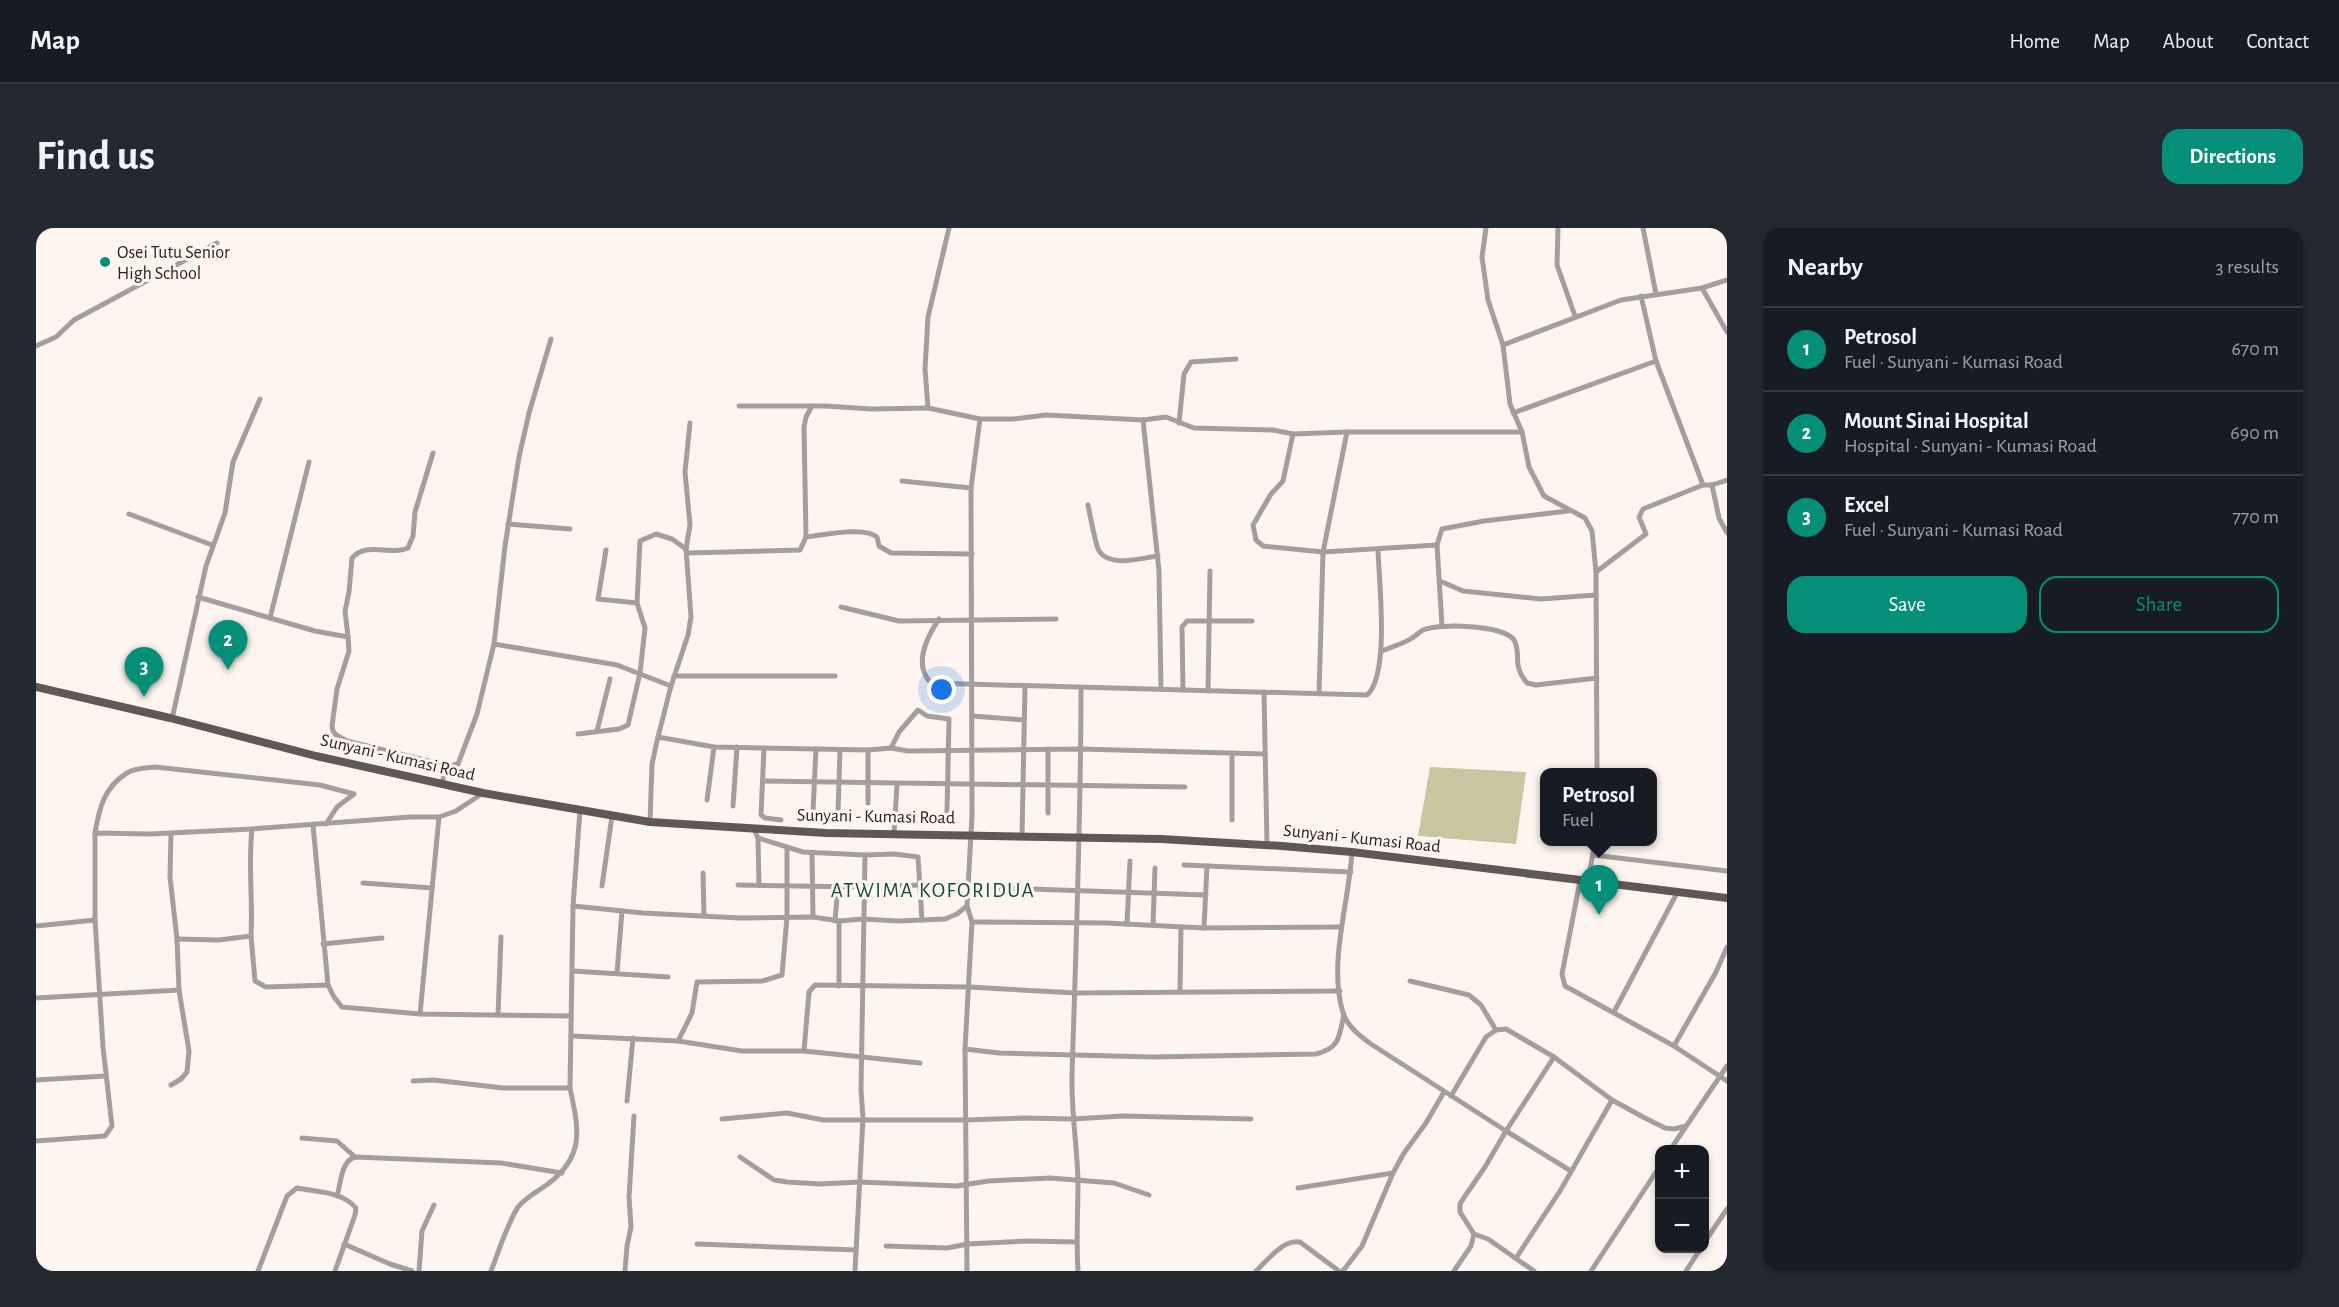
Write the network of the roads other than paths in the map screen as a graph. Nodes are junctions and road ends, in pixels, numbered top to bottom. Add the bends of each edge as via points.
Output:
1 (949, 228) edge
2 (1486, 228) edge
3 (1558, 228) edge
4 (1643, 228) edge
5 (217, 243) dead end
6 (1727, 280) edge
7 (1702, 288) junction
8 (1656, 294) junction
9 (1641, 296) junction
10 (1575, 316) junction
11 (1727, 332) edge
12 (551, 339) dead end
13 (1503, 345) junction
14 (36, 346) edge
15 (1236, 359) dead end
16 (1656, 361) junction
17 (260, 399) dead end
18 (739, 406) dead end
19 (812, 406) junction
20 (928, 408) junction
21 (1513, 413) junction
22 (980, 419) junction
23 (1143, 420) junction
24 (690, 423) dead end
25 (1179, 423) junction
26 (1347, 432) junction
27 (1522, 432) junction
28 (1293, 434) junction
29 (433, 453) dead end
30 (309, 462) dead end
31 (1727, 480) edge
32 (902, 481) dead end
33 (1703, 485) junction
34 (1712, 485) junction
35 (971, 488) junction
36 (1088, 505) dead end
37 (1569, 511) junction
38 (129, 514) dead end
39 (508, 524) junction
40 (570, 529) dead end
41 (1727, 534) edge
42 (806, 537) junction
43 (212, 545) junction
44 (1437, 545) junction
45 (606, 550) dead end
46 (1377, 550) junction
47 (687, 551) junction
48 (1323, 552) junction
49 (972, 554) junction
50 (1158, 556) junction
51 (1210, 571) dead end
52 (1596, 572) junction
53 (1440, 581) junction
54 (1596, 595) junction
55 (198, 597) junction
56 (637, 603) junction
57 (841, 607) dead end
58 (270, 618) junction
59 (973, 619) junction
60 (1056, 619) dead end
61 (939, 620) junction
62 (1252, 621) dead end
63 (1209, 622) junction
64 (1442, 626) junction
65 (348, 637) junction
66 (494, 644) junction
67 (1382, 651) junction
68 (640, 673) junction
69 (674, 676) junction
70 (835, 676) dead end
71 (1597, 678) junction
72 (610, 680) dead end
73 (973, 684) junction
74 (671, 686) junction
75 (1025, 686) junction
76 (36, 687) edge
77 (1082, 688) junction
78 (1161, 689) junction
79 (1183, 690) junction
80 (1208, 691) junction
81 (1264, 692) junction
82 (1319, 694) junction
83 (972, 716) junction
84 (172, 719) junction
85 (1024, 720) junction
86 (597, 731) junction
87 (578, 734) dead end
88 (658, 737) junction
89 (714, 747) junction
90 (737, 747) junction
91 (764, 748) junction
92 (891, 748) junction
93 (816, 749) junction
94 (1024, 749) junction
95 (1048, 749) junction
96 (1081, 749) junction
97 (840, 750) junction
98 (868, 750) junction
99 (948, 751) junction
100 (971, 751) junction
101 (1233, 753) junction
102 (1265, 754) junction
103 (444, 764) junction
104 (1597, 768) edge
105 (762, 781) junction
106 (814, 782) junction
107 (443, 783) junction
108 (839, 783) junction
109 (868, 783) junction
110 (897, 784) junction
111 (947, 785) junction
112 (1023, 785) junction
113 (971, 786) junction
114 (1048, 786) junction
115 (1080, 786) junction
116 (1185, 787) dead end
117 (483, 793) junction
118 (707, 800) dead end
119 (868, 803) dead end
120 (733, 806) dead end
121 (580, 810) junction
122 (813, 811) dead end
123 (838, 813) dead end
124 (1048, 813) dead end
125 (612, 816) junction
126 (439, 817) junction
127 (781, 820) dead end
128 (1232, 820) dead end
129 (650, 822) junction
130 (920, 822) dead end
131 (326, 824) junction
132 (313, 825) junction
133 (252, 829) junction
134 (95, 833) junction
135 (171, 833) junction
136 (756, 834) junction
137 (894, 834) junction
138 (972, 835) junction
139 (1022, 836) junction
140 (1078, 837) junction
141 (1268, 846) junction
142 (1594, 846) edge
143 (787, 848) junction
144 (1352, 852) junction
145 (813, 853) junction
146 (865, 855) junction
147 (1593, 855) junction
148 (1130, 861) dead end
149 (1184, 865) dead end
150 (1206, 866) junction
151 (1155, 868) dead end
152 (1727, 871) edge
153 (1351, 872) junction
154 (703, 873) dead end
155 (1584, 881) junction
156 (363, 883) dead end
157 (738, 885) dead end
158 (759, 885) junction
159 (921, 885) junction
160 (602, 886) dead end
161 (786, 886) junction
162 (812, 886) junction
163 (838, 886) junction
164 (864, 887) junction
165 (969, 887) junction
166 (432, 888) junction
167 (1077, 889) junction
168 (1128, 891) junction
169 (1153, 892) junction
170 (1677, 893) junction
171 (1206, 895) junction
172 (1727, 898) edge
173 (573, 906) junction
174 (968, 906) junction
175 (622, 911) junction
176 (704, 915) junction
177 (787, 917) junction
178 (813, 917) junction
179 (863, 919) junction
180 (95, 920) junction
181 (837, 921) junction
182 (922, 921) junction
183 (972, 922) junction
184 (1077, 923) junction
185 (1127, 924) junction
186 (1153, 925) junction
187 (36, 926) edge
188 (1181, 927) junction
189 (1341, 927) junction
190 (1204, 928) junction
191 (251, 936) junction
192 (501, 937) dead end
193 (381, 938) dead end
194 (177, 939) junction
195 (323, 944) junction
196 (1727, 947) edge
197 (573, 971) junction
198 (617, 973) junction
199 (668, 977) dead end
200 (1410, 981) dead end
201 (328, 985) junction
202 (839, 986) junction
203 (862, 987) junction
204 (969, 987) junction
205 (179, 990) junction
206 (1340, 991) junction
207 (1180, 992) junction
208 (101, 993) junction
209 (1076, 993) junction
210 (36, 998) edge
211 (1614, 1012) junction
212 (420, 1014) junction
213 (1344, 1014) junction
214 (498, 1015) junction
215 (571, 1016) junction
216 (1496, 1030) junction
217 (572, 1036) junction
218 (633, 1038) junction
219 (678, 1041) junction
220 (1674, 1046) junction
221 (965, 1049) junction
222 (804, 1051) junction
223 (1074, 1054) junction
224 (863, 1056) junction
225 (1554, 1057) junction
226 (920, 1063) dead end
227 (1727, 1066) edge
228 (106, 1076) junction
229 (1720, 1076) junction
230 (36, 1080) edge
231 (1727, 1081) edge
232 (413, 1082) dead end
233 (171, 1085) dead end
234 (570, 1088) junction
235 (1444, 1092) junction
236 (1451, 1096) junction
237 (1612, 1100) junction
238 (627, 1101) dead end
239 (634, 1116) dead end
240 (863, 1118) junction
241 (722, 1119) dead end
242 (1073, 1119) junction
243 (1251, 1119) dead end
244 (966, 1120) junction
245 (1686, 1126) junction
246 (1506, 1131) junction
247 (302, 1138) dead end
248 (36, 1141) edge
249 (1673, 1145) edge
250 (740, 1156) dead end
251 (355, 1157) junction
252 (1571, 1171) junction
253 (1655, 1172) edge
254 (561, 1173) junction
255 (1393, 1173) junction
256 (1078, 1180) junction
257 (859, 1182) junction
258 (967, 1184) junction
259 (1298, 1188) dead end
260 (338, 1196) junction
261 (1149, 1196) dead end
262 (434, 1205) dead end
263 (1727, 1209) edge
264 (1474, 1234) junction
265 (1709, 1236) edge
266 (1076, 1242) junction
267 (344, 1244) junction
268 (697, 1244) dead end
269 (968, 1244) junction
270 (886, 1246) dead end
271 (856, 1250) junction
272 (1698, 1253) edge
273 (1516, 1258) junction
274 (258, 1271) edge
275 (335, 1271) edge
276 (412, 1271) edge
277 (419, 1271) edge
278 (491, 1271) edge
279 (625, 1271) edge
280 (855, 1271) edge
281 (967, 1271) edge
282 (1078, 1271) edge
283 (1256, 1271) edge
284 (1341, 1271) edge
285 (1454, 1271) edge
286 (1534, 1271) edge
287 (1592, 1271) edge
288 (1686, 1271) edge

1 - 20 street via 928,317
2 - 13 street via 1482,257 1487,295
3 - 10 street via 1557,265
4 - 8 street
5 - 14 street via 74,320 56,336
6 - 7 street
7 - 8 street
7 - 11 street
8 - 9 street
9 - 10 street
9 - 16 street
10 - 13 street
12 - 39 street via 529,413
13 - 21 street
15 - 25 street via 1191,362 1184,374
16 - 21 street
16 - 33 street
17 - 43 street via 233,462 225,513
18 - 19 street
19 - 20 street
19 - 42 street via 804,427
20 - 22 street
21 - 27 street
22 - 23 street via 1046,415
22 - 35 street
23 - 25 street via 1166,417
23 - 50 street
24 - 47 street via 685,472 690,525
25 - 28 street via 1194,428
26 - 27 street
26 - 28 street
26 - 48 street
27 - 37 street via 1529,466 1544,496
28 - 48 street via 1283,482 1257,516 1253,534 1263,546
29 - 65 street via 408,548 363,550 352,558 345,611
30 - 58 street
31 - 34 street
32 - 35 street
33 - 34 street
33 - 52 street via 1643,509 1639,517 1646,534
34 - 41 street
35 - 49 street
36 - 50 street via 1099,551 1108,558 1119,561
37 - 44 street via 1443,528
37 - 52 street via 1579,515 1592,531
38 - 43 street
39 - 40 street
39 - 66 street
42 - 47 street via 795,551
42 - 49 street via 868,532 891,553
43 - 55 street
44 - 46 street
44 - 53 street
45 - 56 street via 598,599
46 - 48 street
46 - 67 street
47 - 56 street via 672,539 656,534 640,541
47 - 69 street via 691,617
48 - 82 street
49 - 59 street
50 - 78 street
51 - 63 street
52 - 54 street
53 - 54 street via 1463,591 1541,599
53 - 64 street
54 - 71 street
55 - 58 street
55 - 84 street
56 - 68 street via 645,628
57 - 61 street via 899,621
58 - 65 street
59 - 60 street
59 - 61 street
59 - 73 street
61 - 73 street via 928,635 923,656 928,681
62 - 63 street
63 - 79 street via 1187,621 1182,627
63 - 80 street
64 - 67 street via 1424,629
64 - 71 street via 1477,628 1510,636 1516,646 1517,669 1527,684
65 - 103 street via 349,651 337,689 333,731 346,741
66 - 68 street via 617,665
66 - 103 street via 477,714 461,758 455,766
67 - 82 street via 1374,686 1367,695
68 - 74 street
68 - 86 street via 626,728
69 - 70 street
69 - 74 street
71 - 104 street
72 - 86 street
73 - 75 street
73 - 83 street
74 - 88 street
75 - 77 street
75 - 85 street
76 - 84 main road, Sunyani - Kumasi Road
77 - 78 street
77 - 96 street
78 - 79 street
79 - 80 street
80 - 81 street
81 - 82 street
81 - 102 street
83 - 85 street
83 - 100 street
84 - 107 main road, Sunyani - Kumasi Road
85 - 94 street
86 - 87 street
88 - 89 street
88 - 129 street via 652,764
89 - 90 street
89 - 118 street
90 - 91 street
90 - 120 street
91 - 93 street
91 - 105 street
92 - 98 street
92 - 99 street
92 - 99 street via 899,732 919,710 927,716 948,719
93 - 97 street
93 - 106 street
94 - 95 street
94 - 100 street
94 - 112 street
95 - 96 street
95 - 114 street
96 - 101 street
96 - 115 street
97 - 98 street
97 - 108 street
98 - 109 street
99 - 100 street
99 - 111 street
100 - 113 street
101 - 102 street
101 - 128 street
102 - 141 street
103 - 107 street
105 - 106 street
105 - 127 street via 761,815
106 - 108 street
106 - 122 street
107 - 117 main road, Sunyani - Kumasi Road
108 - 109 street
108 - 123 street
109 - 110 street
109 - 119 street
110 - 111 street
110 - 137 street
111 - 113 street
111 - 130 street via 945,817
112 - 113 street
112 - 114 street
112 - 139 street
113 - 138 street
114 - 115 street
114 - 124 street
115 - 116 street
115 - 140 street
117 - 121 main road, Sunyani - Kumasi Road
117 - 126 street
121 - 125 main road, Sunyani - Kumasi Road
121 - 173 street
125 - 129 main road, Sunyani - Kumasi Road
125 - 160 street
126 - 131 street
126 - 166 street
129 - 136 main road, Sunyani - Kumasi Road
131 - 132 street
131 - 134 street via 337,807 354,794 320,785 154,767 127,772 113,786 101,801
132 - 133 street
132 - 195 street
133 - 135 street
133 - 191 street
134 - 135 street
134 - 180 street
135 - 194 street via 170,877
136 - 137 main road, Sunyani - Kumasi Road
136 - 143 street
136 - 158 street
137 - 138 main road, Sunyani - Kumasi Road
138 - 139 main road, Sunyani - Kumasi Road
138 - 165 street
139 - 140 main road, Sunyani - Kumasi Road
140 - 141 main road, Sunyani - Kumasi Road
140 - 167 street
141 - 144 main road, Sunyani - Kumasi Road
142 - 147 street
143 - 145 street
143 - 161 street
144 - 153 street
144 - 155 main road, Sunyani - Kumasi Road
145 - 146 street
145 - 162 street
146 - 159 street via 916,855 920,859
146 - 164 street
147 - 152 street
147 - 155 street
148 - 168 street
149 - 150 street
150 - 153 street
150 - 171 street
151 - 169 street
153 - 189 street
154 - 176 street
155 - 170 main road, Sunyani - Kumasi Road
155 - 211 street via 1562,981
156 - 166 street
157 - 158 street
158 - 161 street
159 - 164 street
159 - 182 street
161 - 162 street
161 - 177 street
162 - 163 street
162 - 178 street
163 - 164 street
163 - 181 street
164 - 179 street
165 - 167 street
165 - 174 street
166 - 212 street
167 - 168 street
167 - 184 street
168 - 169 street
168 - 185 street
169 - 171 street
169 - 186 street
170 - 172 main road, Sunyani - Kumasi Road
170 - 211 street
171 - 190 street
173 - 175 street
173 - 197 street
174 - 182 street via 945,919
174 - 183 street
175 - 176 street
175 - 198 street
176 - 177 street
177 - 178 street
177 - 219 street via 780,976 762,981 697,982 692,1013
178 - 181 street
179 - 181 street
179 - 182 street
179 - 203 street
180 - 187 street
180 - 208 street
181 - 202 street
183 - 184 street
183 - 204 street
184 - 185 street
184 - 209 street
185 - 186 street
186 - 188 street
188 - 190 street
188 - 207 street
189 - 190 street
189 - 206 street
191 - 194 street
191 - 201 street via 255,981 259,985
192 - 214 street
193 - 195 street
194 - 205 street
195 - 201 street
196 - 220 street
197 - 198 street
197 - 215 street
198 - 199 street
200 - 216 street via 1469,995 1482,1005
201 - 212 street via 342,1007
202 - 203 street
202 - 222 street via 811,987
203 - 204 street
203 - 224 street
204 - 209 street
204 - 221 street
205 - 208 street
205 - 233 street via 189,1062 187,1072
206 - 207 street
206 - 213 street
207 - 209 street
208 - 210 street
208 - 228 street
209 - 223 street
211 - 220 street
212 - 214 street
213 - 223 street via 1334,1046 1316,1054 1192,1058
213 - 235 street via 1353,1029 1371,1044
214 - 215 street
215 - 217 street
216 - 225 street via 1506,1029
216 - 236 street via 1486,1037
217 - 218 street
217 - 234 street
218 - 219 street
218 - 238 street
219 - 222 street via 742,1051
220 - 229 street
221 - 223 street
221 - 244 street
222 - 224 street
223 - 242 street
224 - 226 street
224 - 240 street
225 - 237 street
225 - 246 street
227 - 229 street
228 - 230 street
228 - 248 street via 112,1126 105,1136
229 - 231 street
229 - 245 street
232 - 234 street
234 - 254 street via 577,1118 575,1145 570,1164
235 - 236 street
235 - 255 street
236 - 246 street
237 - 245 street via 1665,1128
237 - 252 street
239 - 279 street via 629,1197 632,1227
240 - 241 street via 823,1119 787,1113
240 - 244 street
240 - 257 street
242 - 243 street
242 - 244 street
242 - 256 street
244 - 258 street
245 - 249 street
246 - 252 street
246 - 264 street via 1460,1204 1460,1212
247 - 251 street via 337,1141
250 - 257 street via 774,1180
251 - 254 street via 501,1163
251 - 260 street via 345,1163
252 - 273 street
253 - 287 street
254 - 278 street via 518,1207
255 - 259 street
255 - 284 street via 1362,1246
256 - 258 street via 1025,1178
256 - 261 street via 1114,1183
256 - 266 street
257 - 258 street
257 - 271 street
258 - 269 street
260 - 267 street via 356,1208
260 - 274 street via 297,1188 287,1196
262 - 277 street via 422,1230
263 - 265 street
264 - 273 street
264 - 285 street via 1471,1246
266 - 269 street
266 - 282 street
267 - 275 street
267 - 276 street
268 - 271 street
269 - 270 street via 947,1248
269 - 281 street
271 - 280 street
272 - 288 street
273 - 286 street
283 - 284 street via 1294,1241

